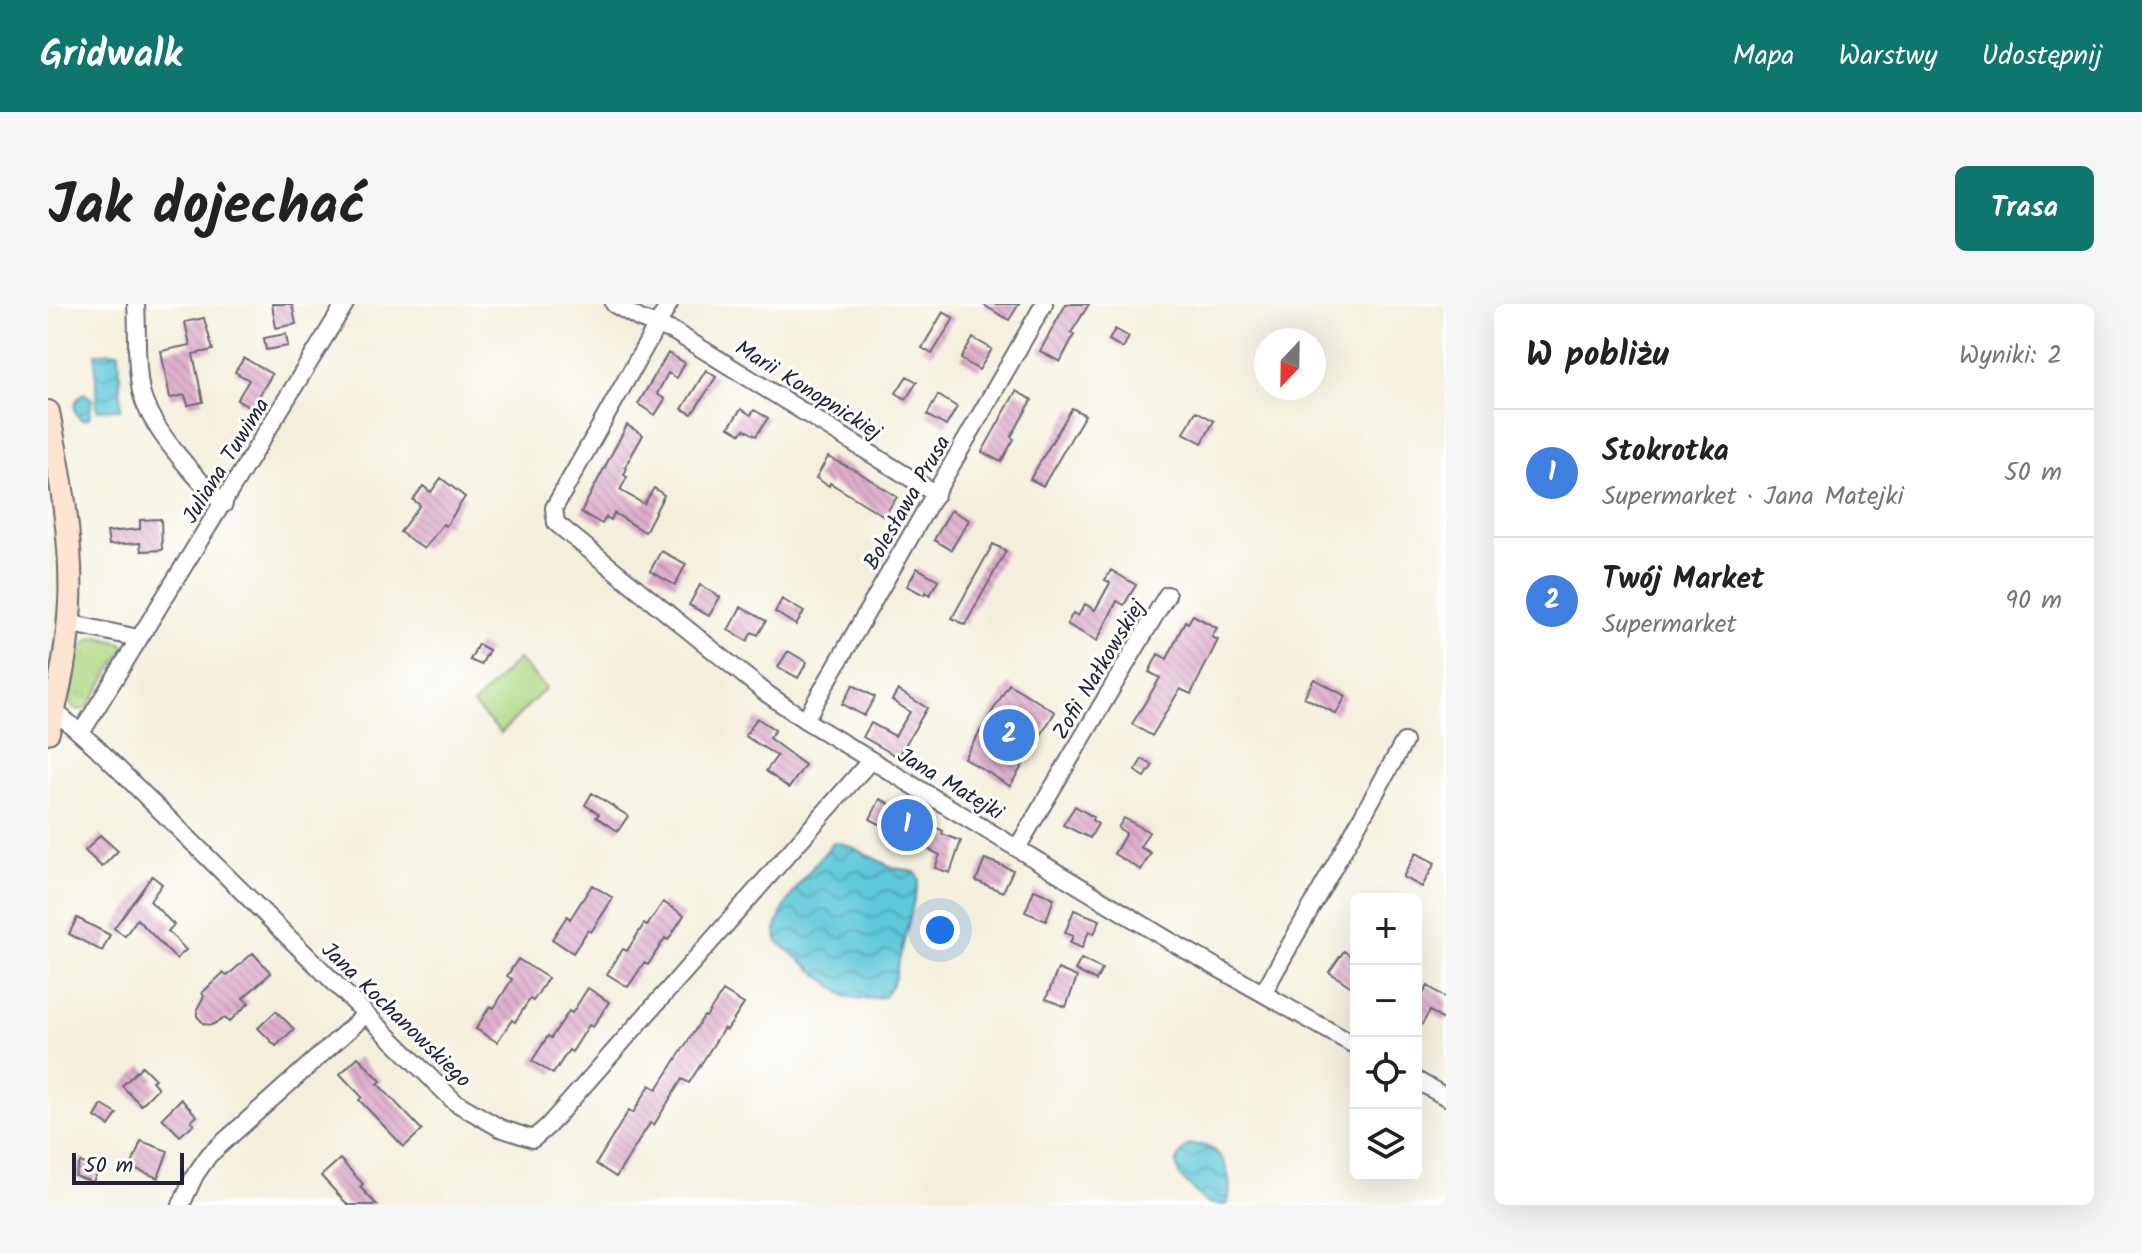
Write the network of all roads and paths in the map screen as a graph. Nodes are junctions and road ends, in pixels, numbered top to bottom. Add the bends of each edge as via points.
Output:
1 (136, 304) edge
2 (345, 304) edge
3 (614, 304) edge
4 (669, 304) edge
5 (1044, 304) edge
6 (657, 325) junction
7 (48, 412) edge
8 (936, 494) junction
9 (224, 504) junction
10 (1167, 595) dead end
11 (68, 623) junction
12 (138, 638) junction
13 (54, 710) junction
14 (805, 720) junction
15 (48, 732) edge
16 (81, 733) junction
17 (1404, 742) dead end
18 (871, 760) junction
19 (1017, 848) junction
20 (1263, 993) junction
21 (365, 1015) junction
22 (1350, 1043) edge
23 (1422, 1083) edge
24 (1446, 1097) edge
25 (181, 1205) edge

1 - 9 street via 146,405 197,479
2 - 9 street, Juliana Tuwima
3 - 6 street, Marii Konopnickiej
4 - 6 street
5 - 8 street, Bolesława Prusa
6 - 8 street, Marii Konopnickiej
6 - 14 street, Jana Matejki via 554,516
7 - 11 main road via 69,553
8 - 14 street, Bolesława Prusa
9 - 12 street, Juliana Tuwima
10 - 19 street, Zofii Nałkowskiej
11 - 12 street
11 - 13 main road
12 - 16 street, Juliana Tuwima
13 - 15 main road
13 - 16 street, Jana Kochanowskiego
14 - 18 street, Jana Matejki
16 - 21 street, Jana Kochanowskiego
17 - 20 street
18 - 19 street, Jana Matejki
18 - 21 street, Jana Kochanowskiego via 533,1139 500,1128 455,1102
19 - 20 street, Jana Matejki
20 - 22 street, Jana Matejki
21 - 25 street via 209,1155
23 - 24 street

